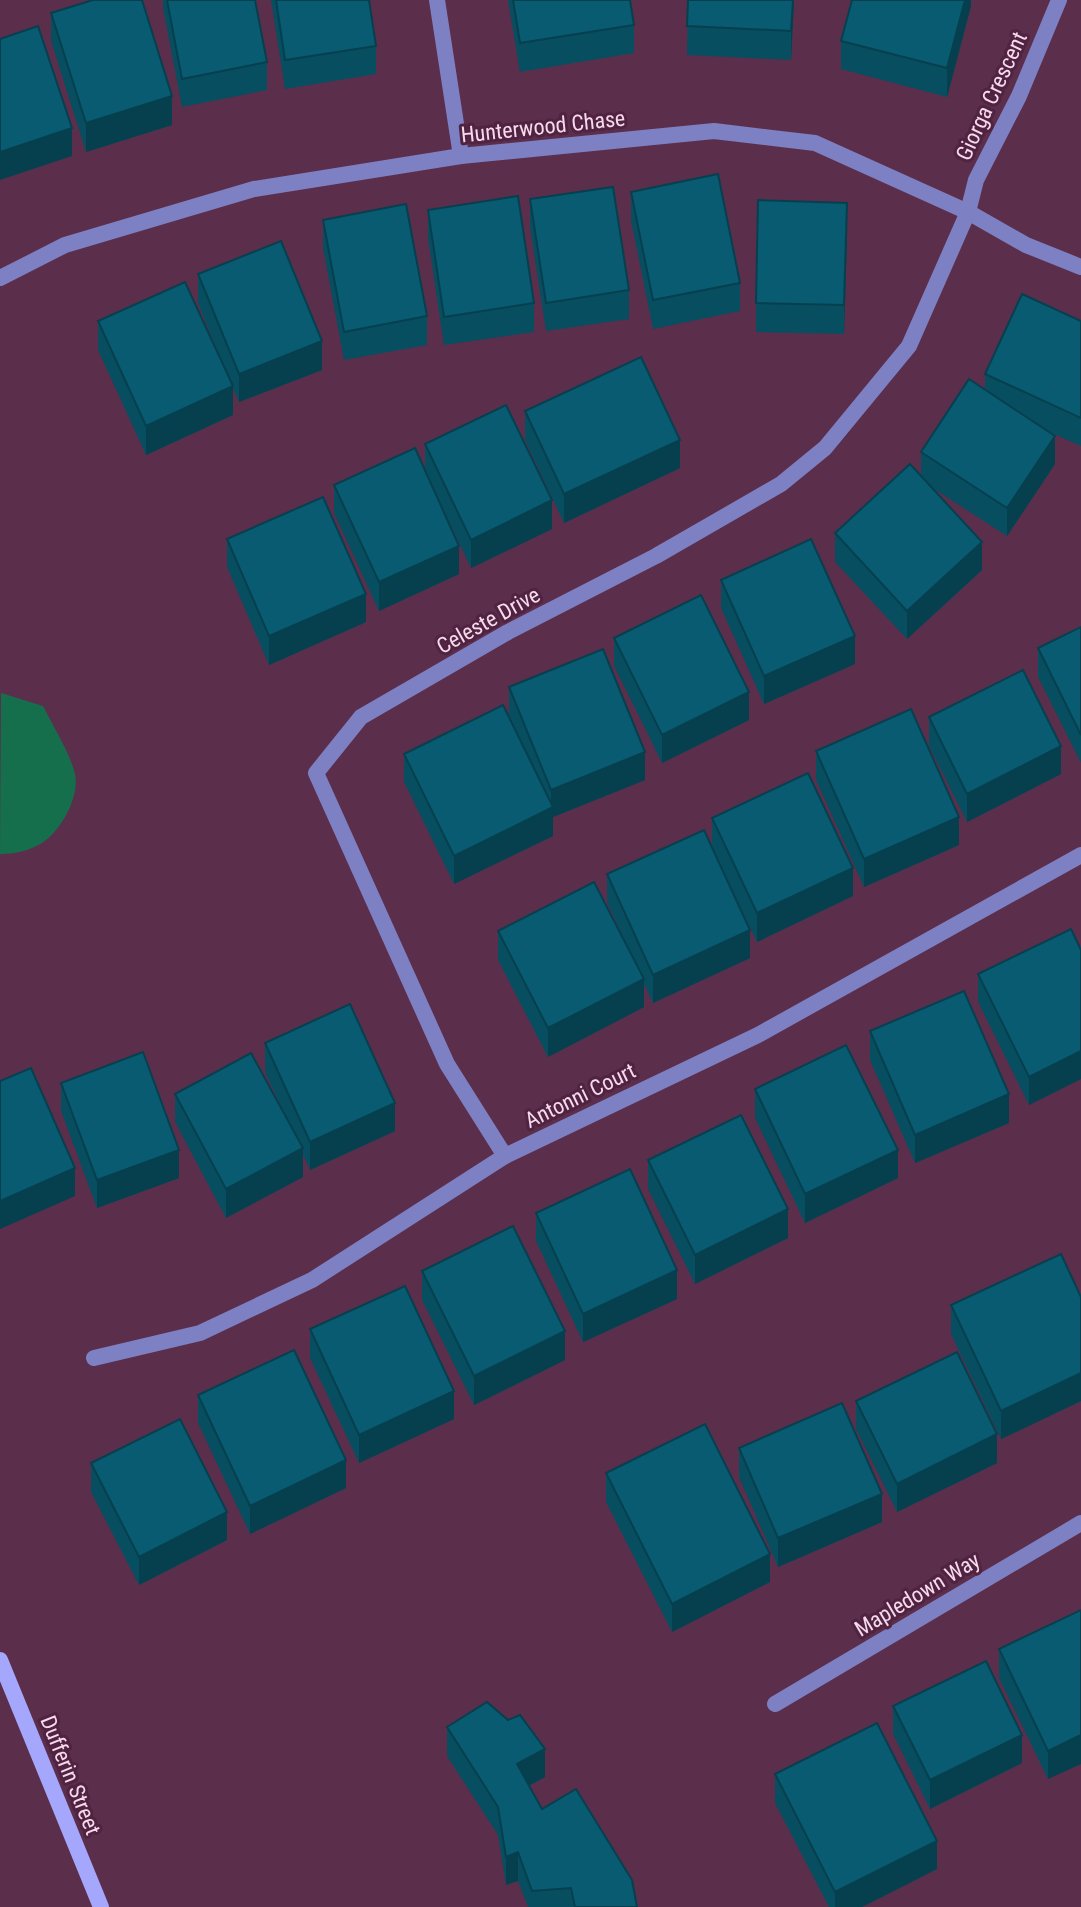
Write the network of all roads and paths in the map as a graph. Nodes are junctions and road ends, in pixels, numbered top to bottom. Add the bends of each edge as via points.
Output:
1 (437, 0) edge
2 (1059, 0) edge
3 (461, 156) junction
4 (968, 212) junction
5 (1081, 267) edge
6 (0, 278) edge
7 (1081, 855) edge
8 (505, 1156) junction
9 (94, 1358) dead end
10 (1081, 1523) edge
11 (0, 1660) edge
12 (775, 1704) dead end
13 (101, 1907) edge

1 - 3 street
2 - 4 street, Giorga Crescent via 976,180
3 - 4 street, Hunterwood Chase via 714,131 815,143
3 - 6 street, Hunterwood Chase via 254,189 65,245
4 - 5 street, Hunterwood Chase via 1026,245
4 - 8 street, Celeste Drive via 909,346 825,448 781,484 361,717 316,773 447,1064
7 - 8 street, Antonni Court via 758,1035
8 - 9 street, Antonni Court via 312,1280 200,1333
10 - 12 street, Mapledown Way
11 - 13 main road, Dufferin Street

